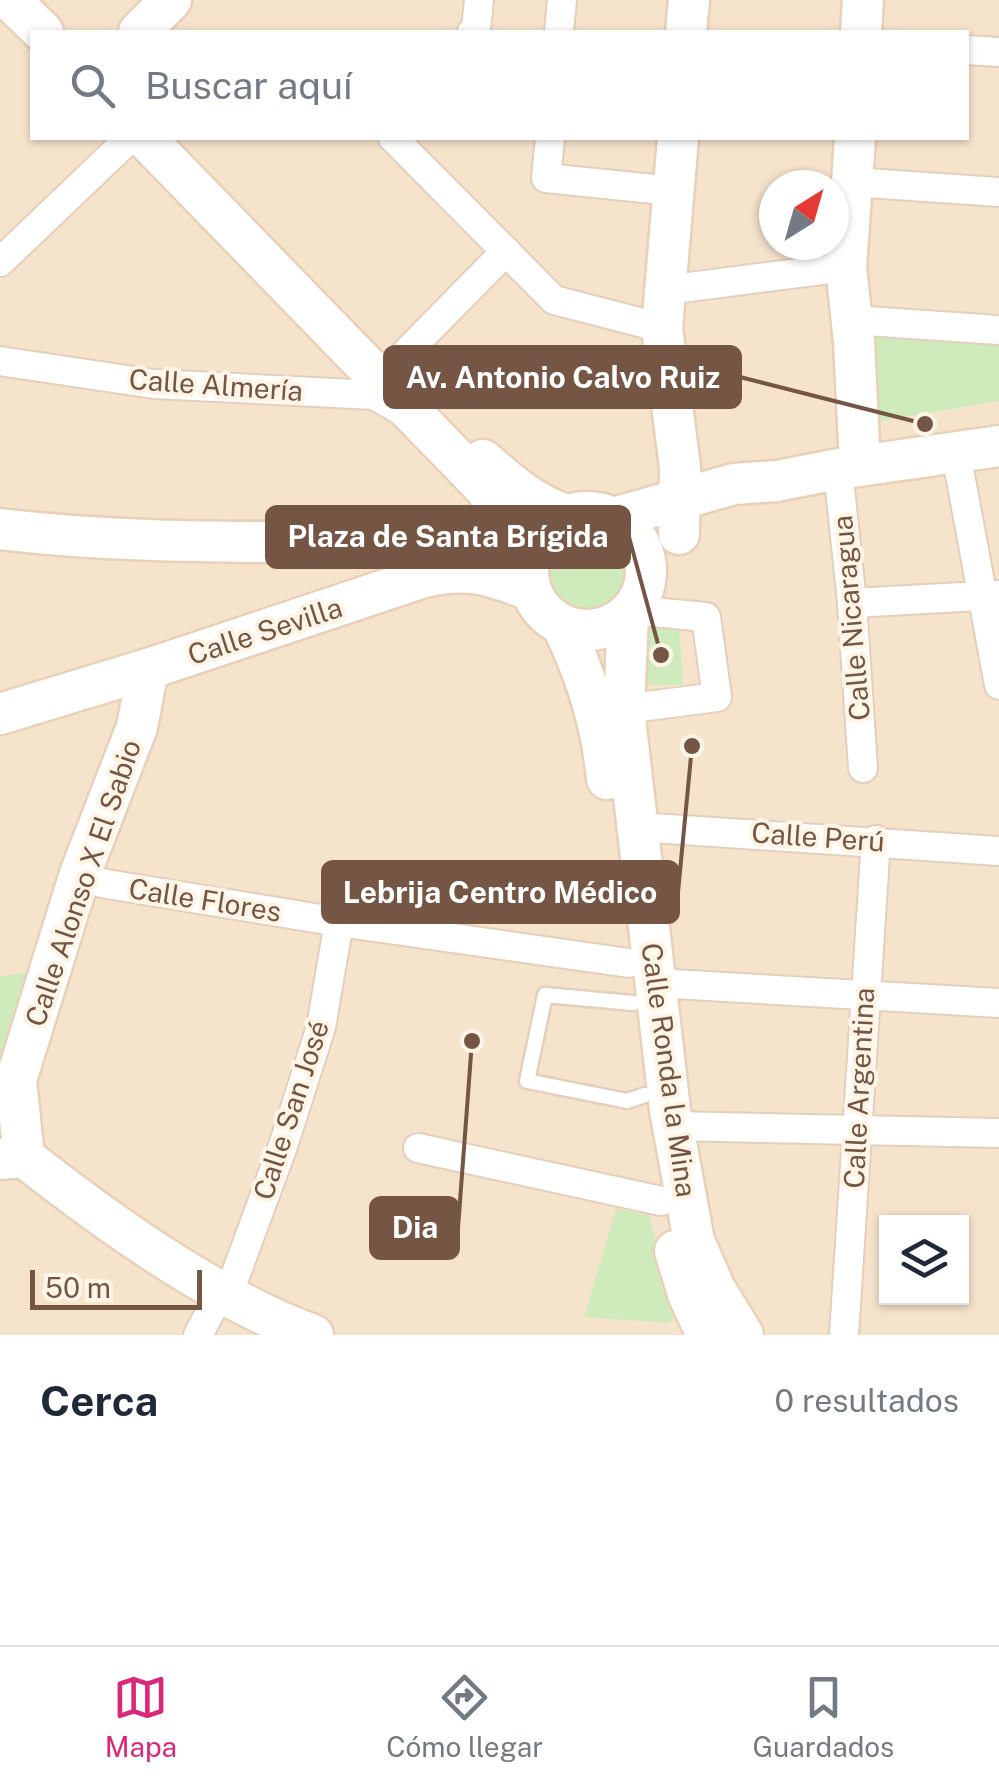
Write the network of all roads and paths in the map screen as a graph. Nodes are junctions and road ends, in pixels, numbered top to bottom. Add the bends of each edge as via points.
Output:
1 (10, 0) edge
2 (28, 0) edge
3 (171, 0) edge
4 (479, 0) edge
5 (562, 0) edge
6 (689, 0) edge
7 (862, 0) edge
8 (41, 30) edge
9 (59, 30) edge
10 (140, 30) edge
11 (475, 30) edge
12 (560, 30) edge
13 (686, 30) edge
14 (861, 30) edge
15 (969, 50) edge
16 (999, 52) edge
17 (128, 140) edge
18 (146, 140) edge
19 (167, 140) edge
20 (394, 140) edge
21 (550, 140) edge
22 (678, 140) edge
23 (855, 140) edge
24 (852, 182) junction
25 (674, 191) junction
26 (999, 192) edge
27 (506, 251) junction
28 (0, 262) edge
29 (846, 268) junction
30 (664, 309) junction
31 (852, 320) junction
32 (999, 330) edge
33 (0, 361) edge
34 (391, 368) junction
35 (426, 425) junction
36 (999, 446) edge
37 (956, 452) junction
38 (849, 467) junction
39 (679, 516) junction
40 (613, 518) junction
41 (0, 529) edge
42 (536, 549) junction
43 (992, 596) edge
44 (635, 599) junction
45 (852, 603) junction
46 (562, 626) junction
47 (148, 669) junction
48 (999, 685) edge
49 (624, 709) junction
50 (0, 714) edge
51 (863, 768) dead end
52 (638, 827) junction
53 (876, 840) junction
54 (999, 851) edge
55 (80, 874) junction
56 (338, 922) junction
57 (639, 983) junction
58 (865, 995) junction
59 (999, 1003) edge
60 (645, 1095) junction
61 (673, 1126) junction
62 (857, 1129) junction
63 (999, 1133) edge
64 (418, 1148) dead end
65 (12, 1158) edge
66 (661, 1200) junction
67 (228, 1294) junction
68 (697, 1328) edge
69 (198, 1335) edge
70 (313, 1335) edge
71 (743, 1335) edge
72 (844, 1335) edge

1 - 8 street
2 - 9 street
3 - 10 street
4 - 11 street
5 - 12 street
6 - 13 street
7 - 14 street
15 - 16 street
17 - 28 street
18 - 35 street
19 - 34 street
20 - 27 street
21 - 25 street via 546,178
22 - 25 street
23 - 24 street
24 - 26 street
24 - 29 street
25 - 30 street
27 - 30 street via 554,300
27 - 34 street
29 - 30 street
29 - 31 street
30 - 39 street
31 - 32 street
31 - 38 street
33 - 35 street, Calle Almería via 154,384 374,395
34 - 42 street via 541,506
35 - 42 street
36 - 37 street
37 - 38 street
37 - 43 street
38 - 39 street via 734,484
38 - 45 street, Calle Nicaragua
39 - 40 street
39 - 44 street
40 - 42 street via 598,513
40 - 44 street via 644,556
41 - 42 street via 94,540 383,539 444,559
42 - 46 street via 537,604
42 - 47 street, Calle Sevilla via 483,572 447,572
43 - 45 street
43 - 48 street
44 - 46 street via 614,624 597,630
44 - 49 street, Calle Ronda la Mina
44 - 49 street via 706,617 716,697
45 - 51 street, Calle Nicaragua
46 - 57 street, Calle Ronda la Mina via 583,666 604,751
47 - 50 street, Calle Sevilla
47 - 55 street, Calle Alonso X El Sabio via 137,728
49 - 52 street, Calle Ronda la Mina
52 - 53 street, Calle Perú
52 - 57 street, Calle Ronda la Mina
53 - 54 street, Calle Perú
53 - 58 street, Calle Argentina
55 - 56 street, Calle Flores
55 - 65 street, Calle Alonso X El Sabio via 16,1080
56 - 57 street, Calle Flores
56 - 67 street, Calle San José via 321,1027
57 - 58 street, Calle Flores
57 - 60 street, Calle Ronda la Mina
57 - 60 lane via 545,995 527,1081 628,1101
57 - 61 street, Calle Ronda la Mina
58 - 59 street, Calle Flores
58 - 62 street, Calle Argentina
60 - 66 street, Calle Ronda la Mina
61 - 62 street
61 - 71 street, Calle Ronda la Mina via 694,1242
62 - 63 street
62 - 72 street, Calle Argentina
64 - 66 street
65 - 67 street
66 - 68 street, Calle Ronda la Mina
67 - 69 street, Calle San José via 212,1307
67 - 70 street

